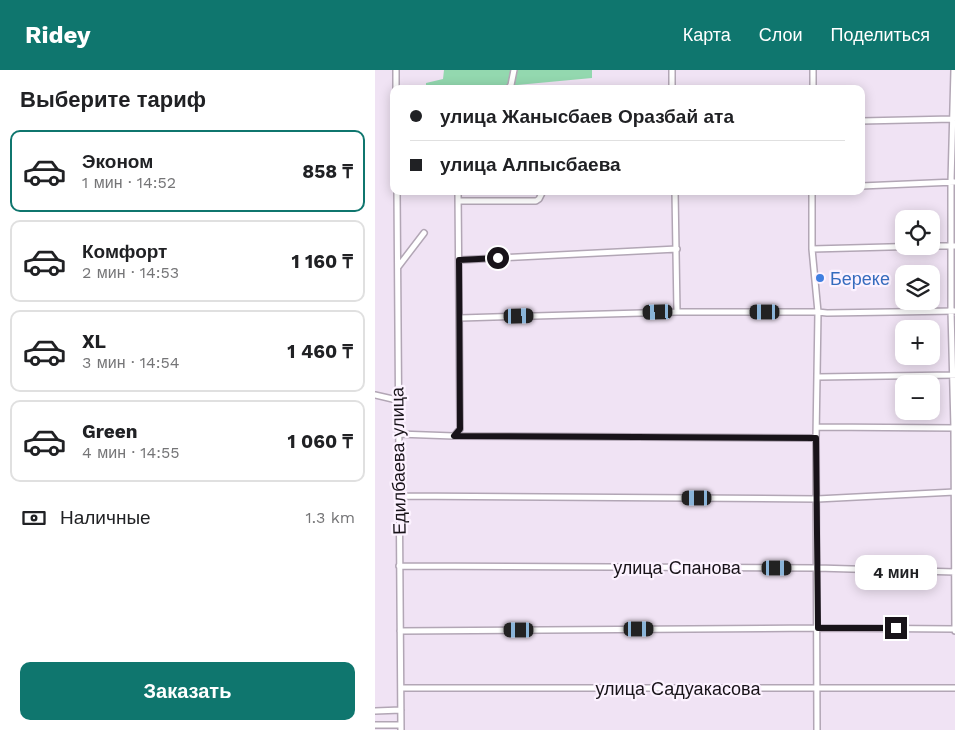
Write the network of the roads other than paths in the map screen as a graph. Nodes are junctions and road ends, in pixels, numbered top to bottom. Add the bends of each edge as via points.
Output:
1 (396, 70) edge
2 (514, 70) edge
3 (672, 70) edge
4 (813, 70) edge
5 (954, 70) edge
6 (396, 85) edge
7 (511, 85) edge
8 (672, 85) edge
9 (813, 85) edge
10 (953, 119) edge
11 (865, 121) edge
12 (953, 182) edge
13 (865, 186) edge
14 (397, 195) edge
15 (458, 195) edge
16 (541, 195) edge
17 (675, 195) edge
18 (812, 195) edge
19 (458, 201) junction
20 (424, 233) dead end
21 (940, 246) edge
22 (953, 246) edge
23 (895, 247) edge
24 (677, 249) junction
25 (811, 249) junction
26 (459, 260) junction
27 (397, 267) junction
28 (953, 311) edge
29 (677, 312) junction
30 (818, 312) junction
31 (460, 318) junction
32 (954, 375) edge
33 (818, 377) junction
34 (375, 395) edge
35 (397, 400) junction
36 (817, 426) junction
37 (954, 428) edge
38 (398, 434) junction
39 (454, 436) junction
40 (816, 438) junction
41 (955, 492) edge
42 (399, 496) junction
43 (817, 499) junction
44 (399, 566) junction
45 (817, 568) junction
46 (955, 572) edge
47 (818, 628) junction
48 (955, 630) edge
49 (400, 631) junction
50 (401, 688) junction
51 (817, 688) junction
52 (955, 688) edge
53 (401, 710) junction
54 (375, 711) edge
55 (375, 725) edge
56 (401, 728) edge
57 (817, 730) edge

1 - 6 street
2 - 7 street
3 - 8 street
4 - 9 street
5 - 10 street
10 - 11 street
10 - 12 street
12 - 13 street
12 - 22 street
14 - 27 street, Едилбаева улица
15 - 19 street
16 - 19 street via 536,201
17 - 24 street
18 - 25 street
19 - 26 street
20 - 27 street
21 - 22 street
22 - 28 street
23 - 25 street
24 - 26 street
24 - 29 street
25 - 30 street
26 - 31 street
27 - 35 street, Едилбаева улица
28 - 30 street
28 - 32 street
29 - 30 street
29 - 31 street
30 - 33 street
31 - 39 street via 460,429
32 - 33 street
32 - 37 street
33 - 36 street
34 - 35 street
35 - 38 street, Едилбаева улица
36 - 37 street
36 - 40 street
37 - 41 street
38 - 39 street
38 - 42 street, Едилбаева улица
39 - 40 street
40 - 43 street
41 - 43 street
41 - 46 street
42 - 43 street
42 - 44 street, Едилбаева улица
43 - 45 street
44 - 45 street, улица Спанова
44 - 49 street, Едилбаева улица
45 - 46 street, улица Спанова
45 - 47 street
46 - 48 street
47 - 48 street
47 - 49 street
47 - 51 street
49 - 50 street, Едилбаева улица
50 - 51 street, улица Садуакасова
50 - 53 street, Едилбаева улица
51 - 52 street, улица Садуакасова
51 - 57 street
53 - 54 street
53 - 56 street, Едилбаева улица
55 - 56 street

